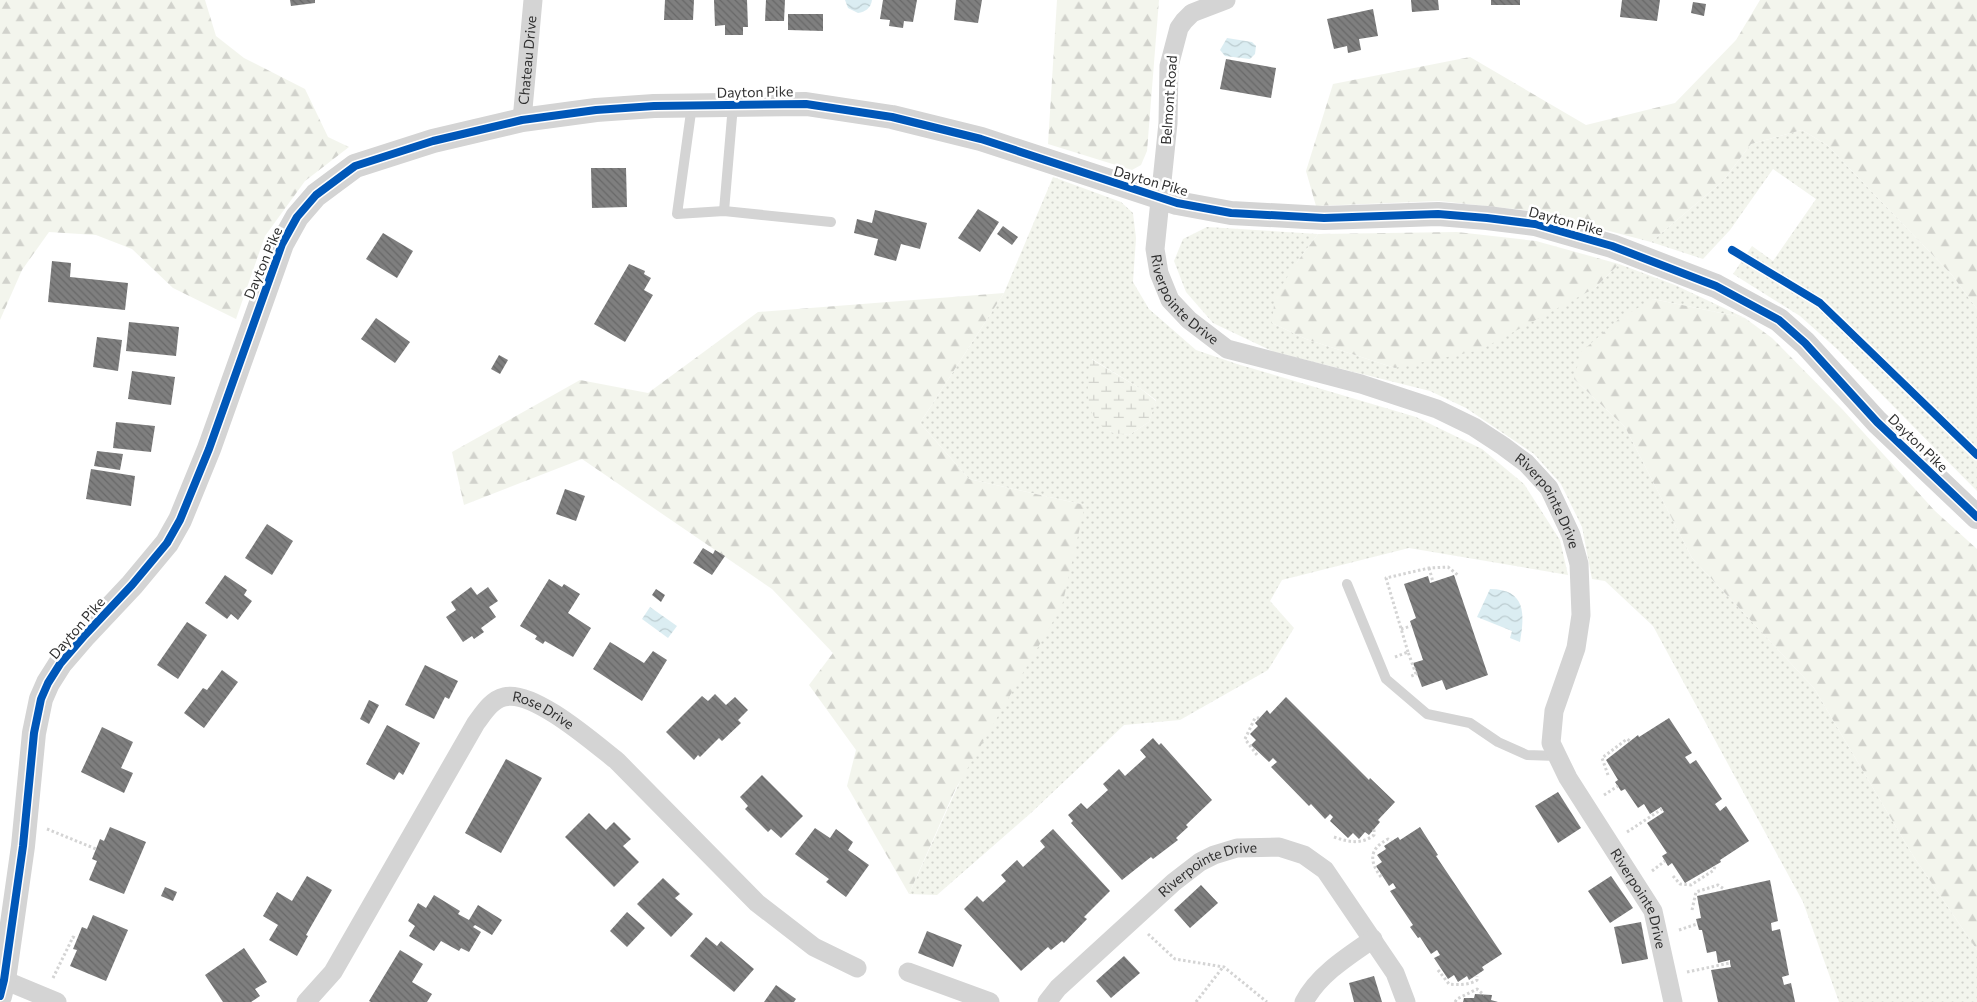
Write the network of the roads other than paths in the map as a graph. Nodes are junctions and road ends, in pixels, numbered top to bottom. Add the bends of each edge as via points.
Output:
1 (533, 0) edge
2 (1226, 0) edge
3 (733, 105) junction
4 (692, 106) junction
5 (522, 120) junction
6 (1161, 200) junction
7 (724, 211) junction
8 (831, 222) dead end
9 (1977, 517) edge
10 (1347, 584) dead end
11 (1557, 756) junction
12 (1373, 939) junction
13 (857, 968) dead end
14 (908, 972) dead end
15 (2, 988) edge
16 (50, 999) edge
17 (306, 1002) edge
18 (990, 1002) edge
19 (1047, 1002) edge
20 (1304, 1002) edge
21 (1406, 1002) edge
22 (1673, 1002) edge

1 - 5 street, Chateau Drive
2 - 6 street, Belmont Road via 1192,13 1179,28 1169,66
3 - 4 street, Dayton Pike
3 - 6 street, Dayton Pike via 806,104 892,117 981,139
3 - 7 lane
4 - 5 street, Dayton Pike via 596,110
4 - 7 lane via 677,214
5 - 15 street, Dayton Pike via 433,141 355,166 316,195 297,217 282,244 209,449 180,520 167,543 80,640 48,683 34,733 26,820
6 - 9 street, Dayton Pike via 1231,213 1324,218 1438,214 1535,224 1612,246 1709,283 1779,320
6 - 11 street, Riverpointe Drive via 1155,249 1159,273 1170,300 1189,320 1227,349 1361,384 1437,409 1503,446 1526,463 1549,488 1572,535 1579,564 1581,600 1576,648 1554,711 1551,743
7 - 8 lane
10 - 11 lane via 1386,679 1427,714 1470,723 1498,742 1527,755
11 - 22 street, Riverpointe Drive via 1653,911
12 - 19 street, Riverpointe Drive via 1325,870 1304,855 1279,847 1237,848 1214,855 1184,873 1058,988
12 - 20 street via 1339,963 1309,992
12 - 21 street, Riverpointe Drive via 1395,973
13 - 17 street, Rose Drive via 814,946 757,903 617,761 570,724 534,702 513,696 502,697 476,724 338,964
14 - 18 street
15 - 16 street

